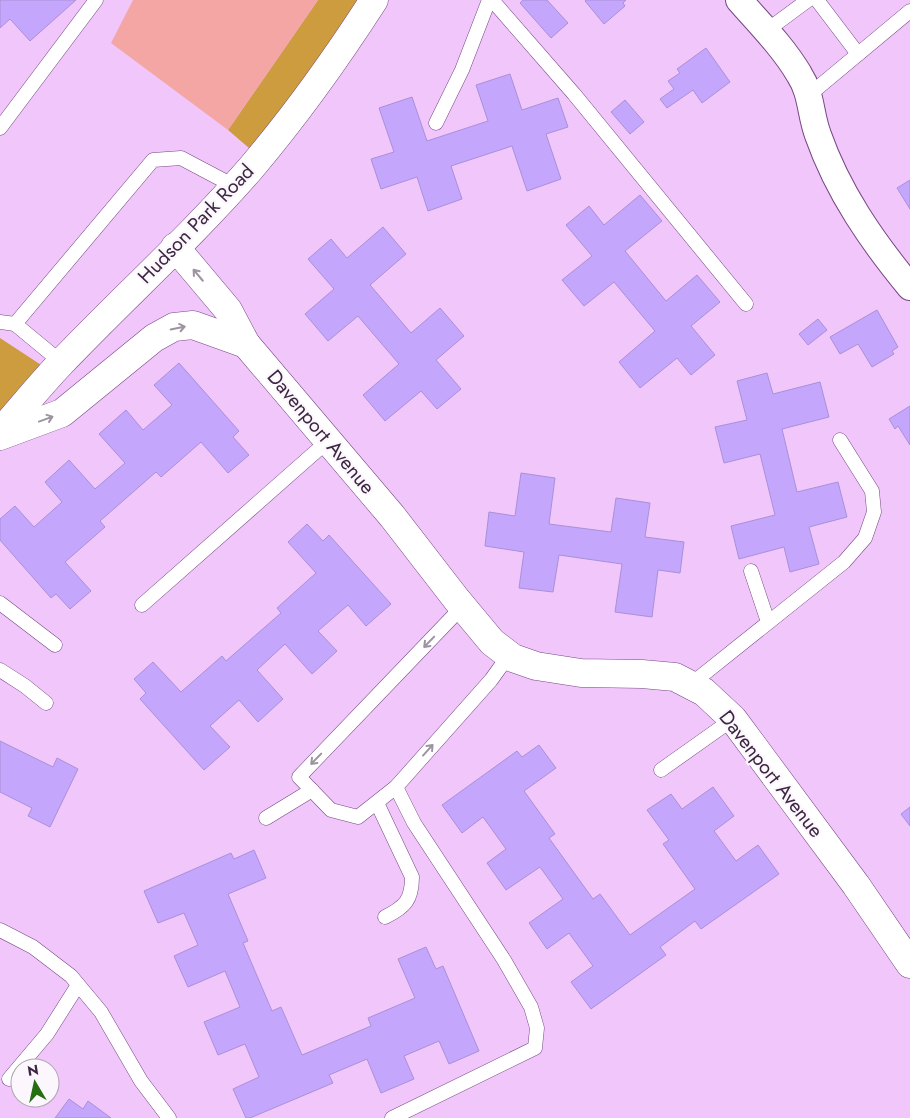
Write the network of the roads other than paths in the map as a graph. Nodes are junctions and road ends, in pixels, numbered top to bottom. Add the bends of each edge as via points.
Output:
1 (96, 0) edge
2 (374, 0) edge
3 (491, 0) edge
4 (739, 0) edge
5 (808, 0) edge
6 (817, 0) edge
7 (903, 0) edge
8 (910, 10) edge
9 (766, 32) junction
10 (858, 54) junction
11 (809, 94) junction
12 (436, 124) dead end
13 (0, 128) edge
14 (234, 186) junction
15 (176, 247) junction
16 (910, 287) edge
17 (746, 304) dead end
18 (0, 322) edge
19 (15, 324) junction
20 (246, 344) junction
21 (61, 362) junction
22 (0, 432) edge
23 (0, 436) edge
24 (329, 440) junction
25 (840, 440) dead end
26 (751, 571) dead end
27 (0, 603) edge
28 (142, 605) dead end
29 (462, 607) junction
30 (768, 622) junction
31 (54, 645) dead end
32 (509, 655) junction
33 (0, 670) edge
34 (690, 684) junction
35 (46, 703) dead end
36 (733, 719) junction
37 (661, 770) dead end
38 (396, 787) junction
39 (312, 790) junction
40 (377, 803) junction
41 (266, 818) dead end
42 (385, 916) dead end
43 (0, 930) edge
44 (910, 964) edge
45 (78, 985) junction
46 (8, 1079) dead end
47 (166, 1117) edge
48 (392, 1118) edge

1 - 13 lane
2 - 14 street, Hudson Park Road via 294,115
3 - 12 lane
3 - 17 lane via 574,94
4 - 9 street
5 - 9 lane
6 - 10 lane
7 - 8 lane
8 - 10 lane
9 - 11 street via 799,74
10 - 11 lane
11 - 16 street via 817,134 850,206
14 - 15 street, Hudson Park Road
14 - 19 lane via 181,158 153,160
20 -> 15 street, Davenport Avenue via 228,310
15 - 21 street, Hudson Park Road
18 - 19 lane
19 - 21 lane
23 -> 20 street, Davenport Avenue via 62,413 154,338 174,326 193,325
20 - 24 street, Davenport Avenue
21 - 22 street, Hudson Park Road
24 - 28 lane
24 - 29 street, Davenport Avenue
25 - 30 lane via 872,491 874,512 865,538 844,562
26 - 30 lane
27 - 31 lane
29 - 32 street, Davenport Avenue via 492,642
29 -> 39 lane via 299,777
30 - 34 lane
32 - 34 street, Davenport Avenue via 536,666 582,672 642,674 675,678
38 -> 32 lane via 491,680
33 - 35 lane
34 - 36 street, Davenport Avenue via 704,692
36 - 37 lane
36 - 44 street, Davenport Avenue
38 - 40 lane
38 - 48 lane via 414,823 504,960 531,1007 537,1028 536,1048
39 - 40 lane via 331,810 358,817
39 - 41 lane
40 - 42 lane via 412,877 409,898 399,910
43 - 45 lane via 33,947
45 - 46 lane via 47,1034
45 - 47 lane via 101,1012

